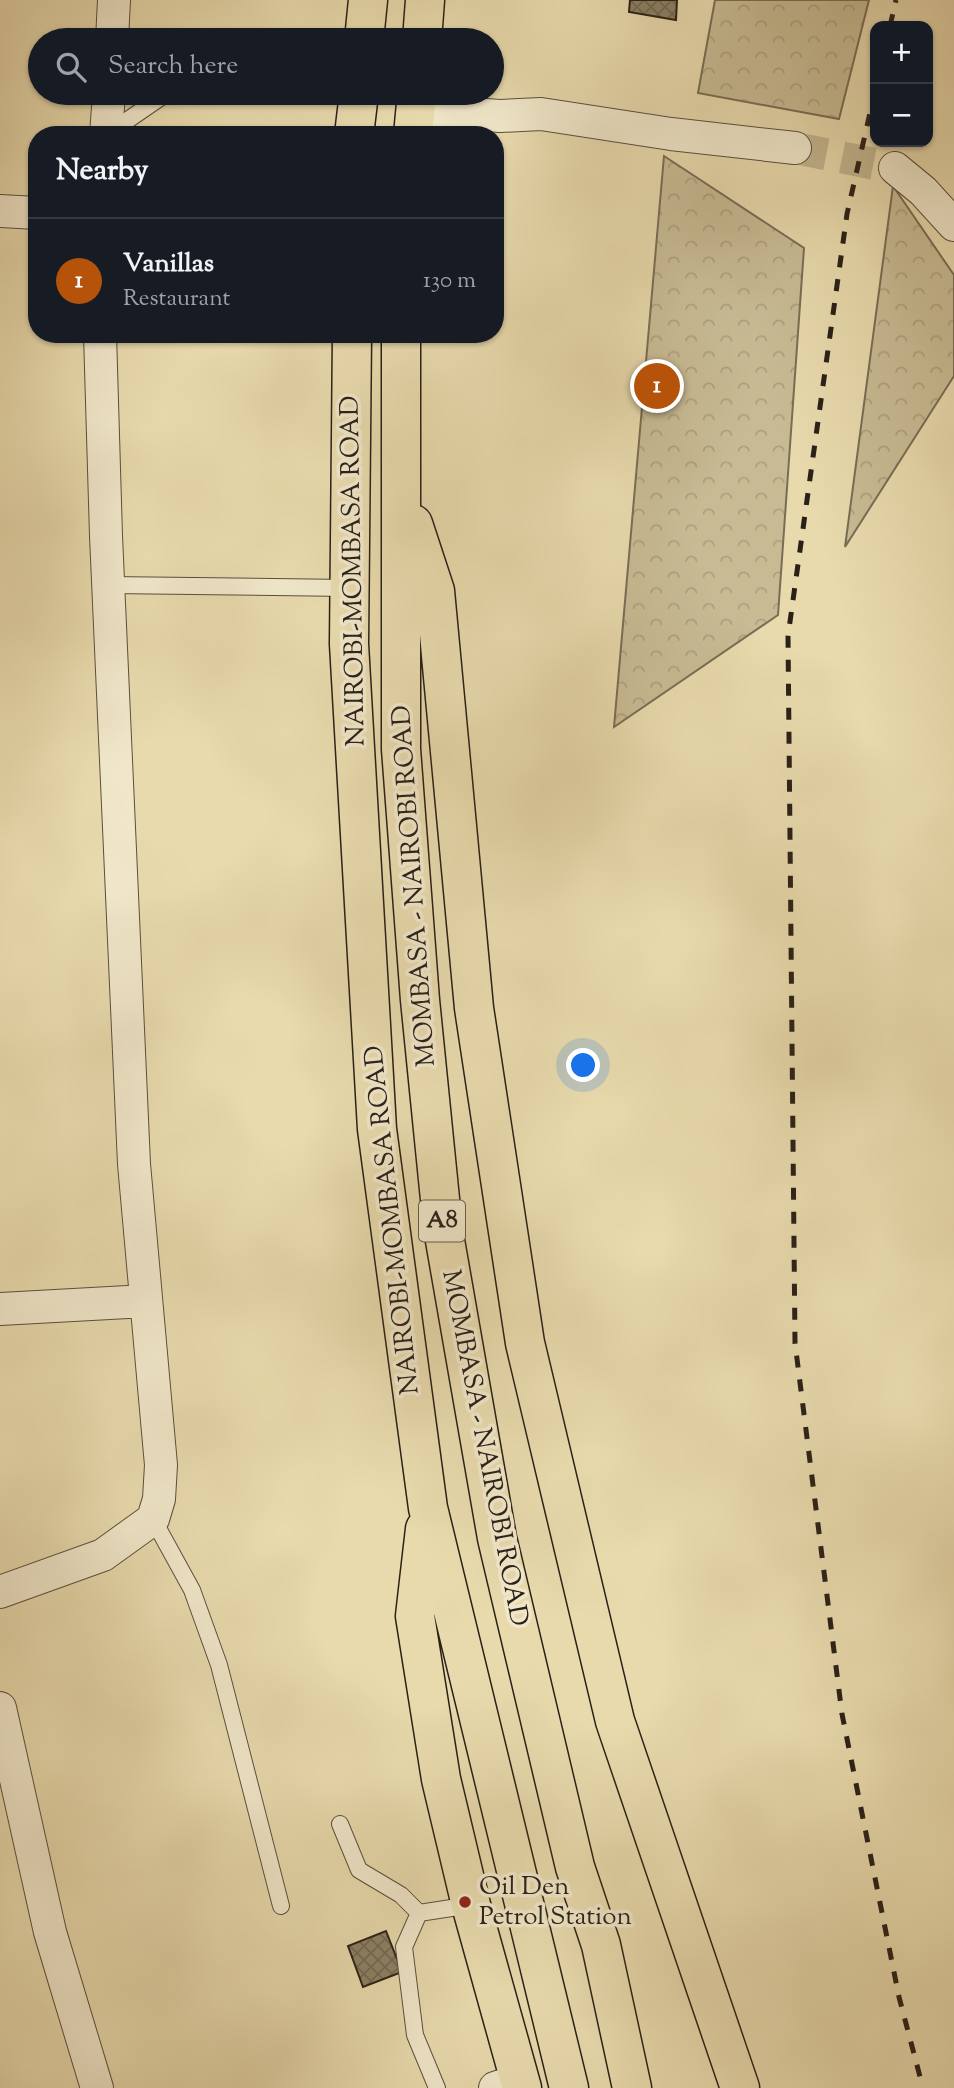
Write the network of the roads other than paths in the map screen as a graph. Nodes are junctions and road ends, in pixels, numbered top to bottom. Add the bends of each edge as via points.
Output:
1 (114, 0) edge
2 (368, 0) edge
3 (425, 0) edge
4 (113, 28) edge
5 (365, 28) edge
6 (423, 28) edge
7 (108, 105) edge
8 (150, 105) edge
9 (358, 105) edge
10 (415, 112) edge
11 (107, 126) edge
12 (119, 126) edge
13 (355, 126) edge
14 (795, 148) tunnel mouth
15 (895, 168) tunnel mouth
16 (0, 211) edge
17 (28, 213) edge
18 (954, 225) edge
19 (100, 343) edge
20 (352, 343) edge
21 (401, 343) edge
22 (401, 486) junction
23 (109, 585) junction
24 (350, 588) junction
25 (146, 1301) junction
26 (0, 1308) edge
27 (428, 1508) junction
28 (153, 1519) junction
29 (0, 1592) edge
30 (0, 1708) edge
31 (340, 1824) dead end
32 (471, 1905) junction
33 (281, 1906) dead end
34 (419, 1913) junction
35 (512, 2085) edge
36 (97, 2088) edge
37 (437, 2088) edge
38 (569, 2088) edge
39 (632, 2088) edge
40 (740, 2088) edge

1 - 4 street
2 - 5 highway
3 - 6 highway
7 - 11 street
8 - 12 lane
9 - 13 highway
10 - 14 street via 541,114
15 - 18 street
16 - 17 street
19 - 23 street
20 - 24 highway, NAIROBI-MOMBASA ROAD / A8
21 - 22 highway, MOMBASA - NAIROBI ROAD / A8
22 - 39 highway, MOMBASA - NAIROBI ROAD / A8 via 401,749 443,1229 500,1551 575,1867 601,1945
22 - 40 highway via 435,591 474,1008 525,1343 615,1721
23 - 24 lane
23 - 25 street via 134,1164
24 - 27 highway, NAIROBI-MOMBASA ROAD / A8 via 377,1129
25 - 26 street
25 - 28 street via 162,1465
27 - 32 highway via 415,1616 441,1779
27 - 38 highway, NAIROBI-MOMBASA ROAD / A8
28 - 29 street via 103,1555
28 - 33 lane via 192,1590 219,1665
30 - 36 street via 50,1932
31 - 34 lane via 359,1870 401,1895
32 - 34 lane
32 - 35 highway
34 - 37 lane via 404,1947 415,2035

